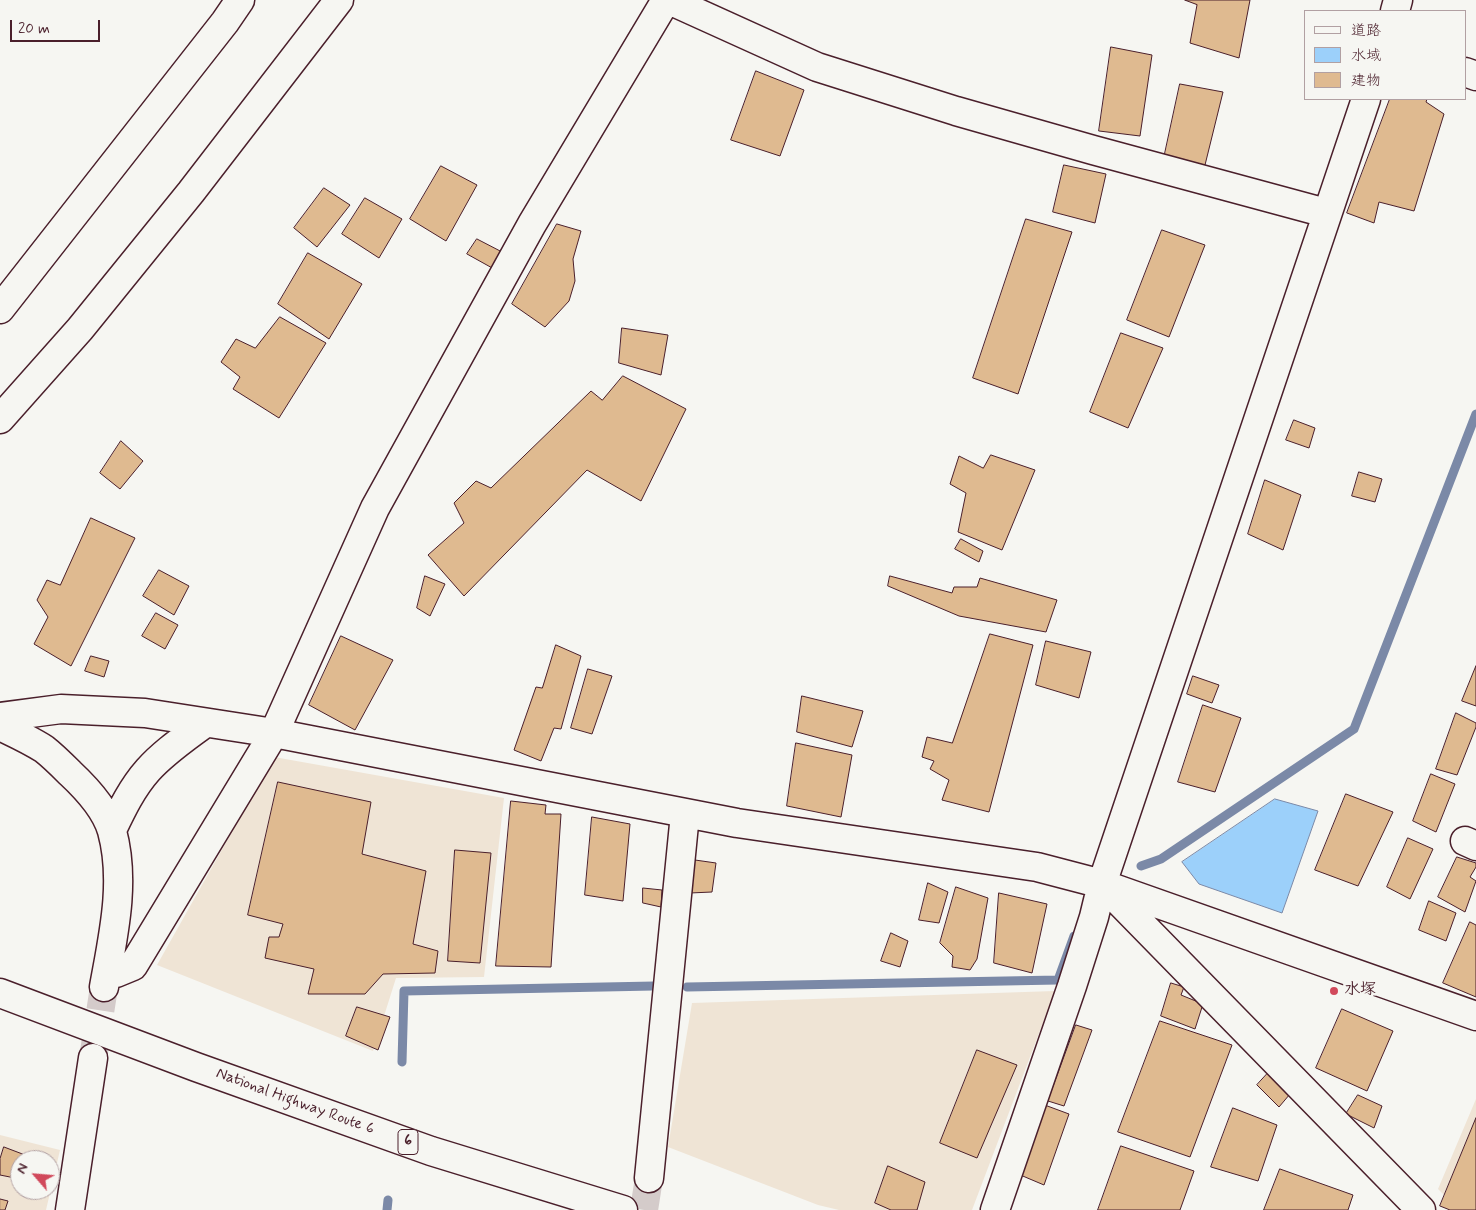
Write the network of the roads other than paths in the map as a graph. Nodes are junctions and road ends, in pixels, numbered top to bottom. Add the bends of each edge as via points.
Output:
1 (240, 0) edge
2 (339, 0) edge
3 (667, 0) edge
4 (1366, 100) edge
5 (1326, 213) junction
6 (0, 309) edge
7 (0, 419) edge
8 (0, 717) edge
9 (205, 723) junction
10 (0, 726) edge
11 (281, 735) junction
12 (685, 814) junction
13 (112, 830) junction
14 (1102, 884) junction
15 (0, 993) edge
16 (1476, 1016) edge
17 (93, 1058) tunnel mouth
18 (649, 1178) tunnel mouth
19 (70, 1210) edge
20 (622, 1210) edge
21 (995, 1210) edge
22 (1421, 1210) edge

1 - 6 main road
2 - 7 main road via 80,330
3 - 5 main road via 817,67 1084,147
3 - 11 main road via 532,224 375,508
4 - 5 main road
5 - 14 main road
8 - 9 main road via 79,709
9 - 11 main road
9 - 13 main road via 148,770 128,796
10 - 13 main road via 46,750 98,803
11 - 12 main road
11 - 13 main road via 139,958 133,966 116,972 106,981 116,922 118,872
12 - 14 main road via 1037,867
12 - 18 main road
14 - 16 main road
14 - 21 main road via 1072,986
14 - 22 main road
15 - 20 main road, National Highway Route 6 / 6 via 422,1147
17 - 19 main road

